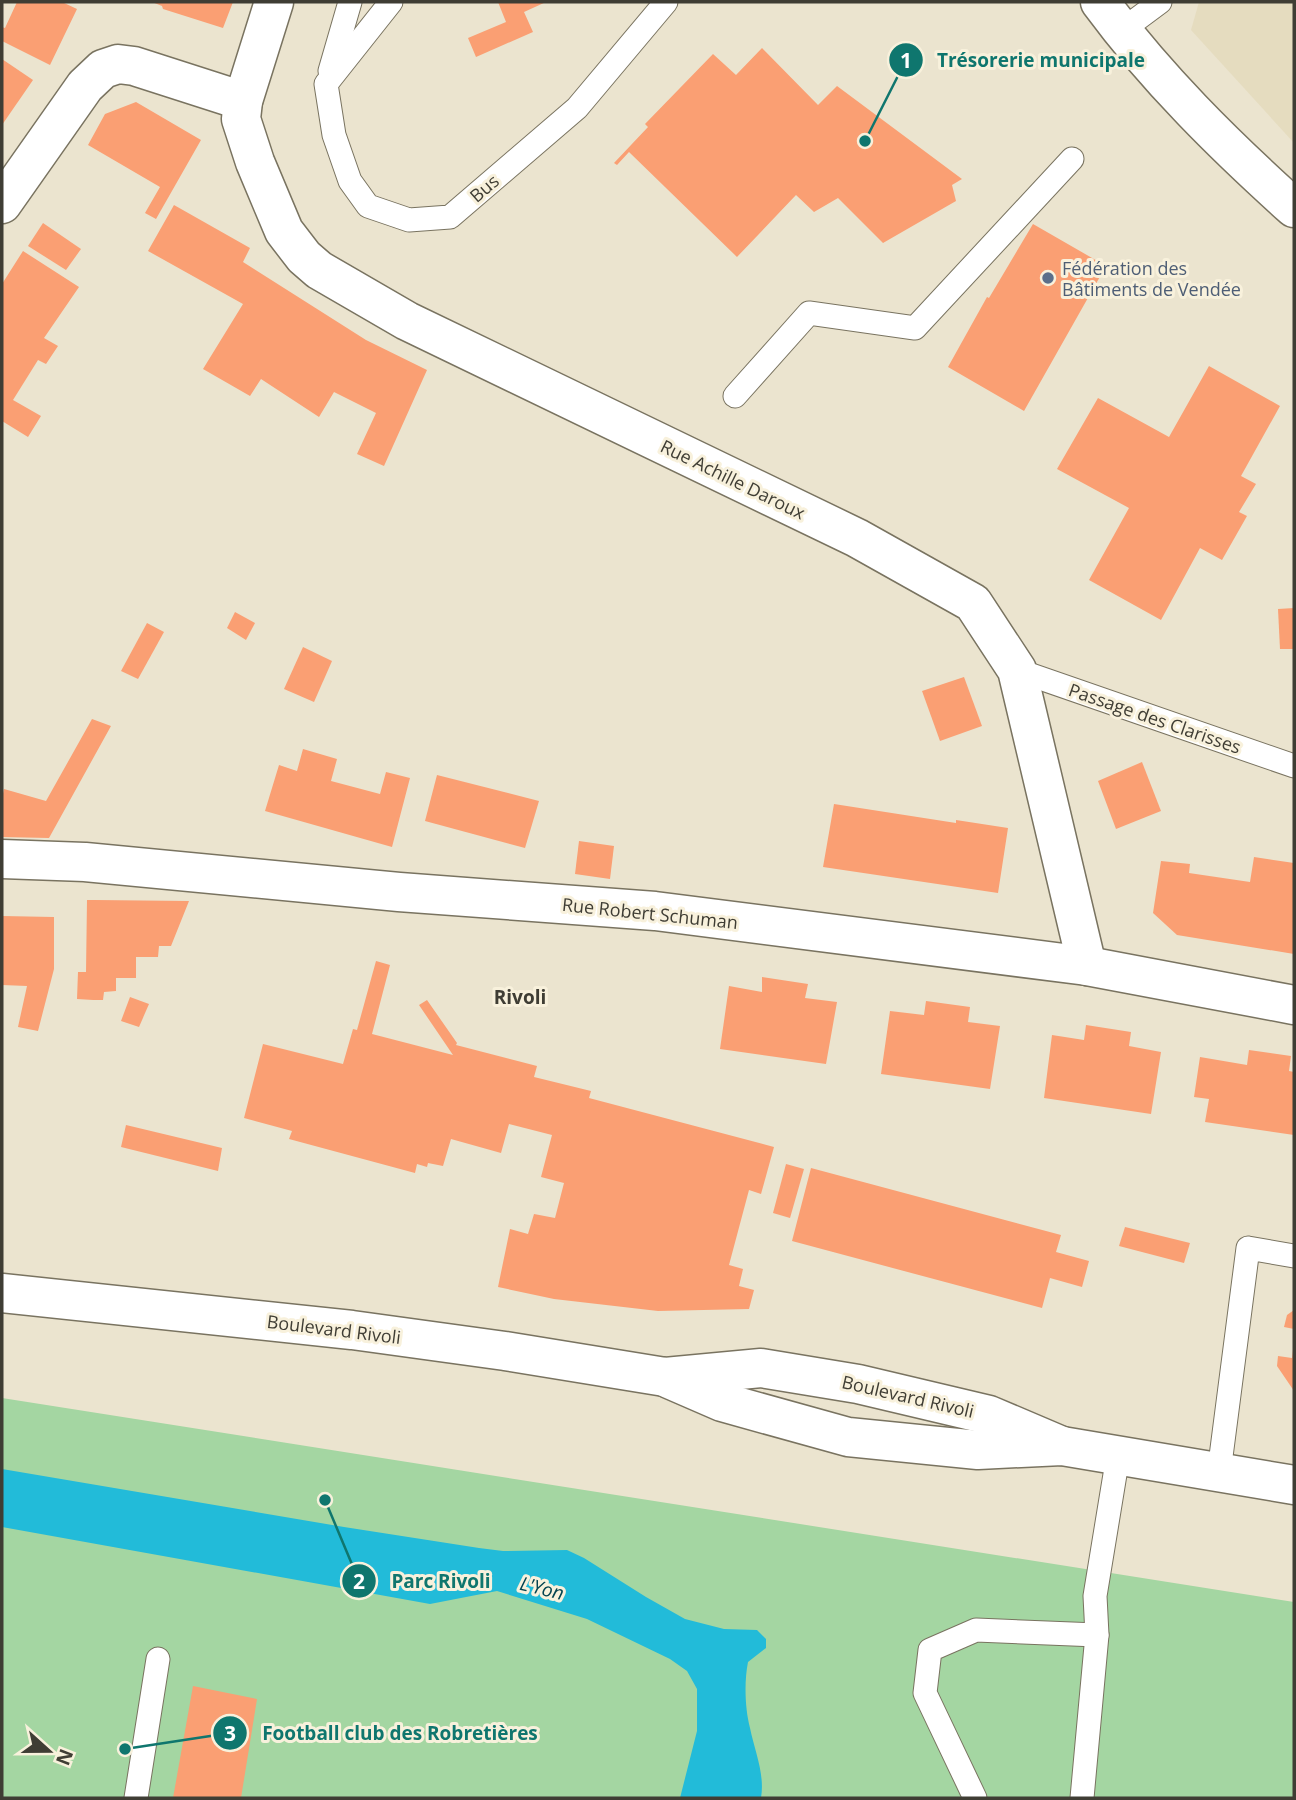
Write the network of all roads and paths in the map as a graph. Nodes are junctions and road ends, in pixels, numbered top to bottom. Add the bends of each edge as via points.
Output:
1 (274, 2) edge
2 (350, 2) edge
3 (391, 2) edge
4 (666, 2) edge
5 (1160, 2) edge
6 (1111, 16) edge
7 (326, 84) junction
8 (243, 101) junction
9 (1072, 159) dead end
10 (2, 204) edge
11 (1294, 208) edge
12 (735, 396) dead end
13 (1017, 670) junction
14 (1294, 766) edge
15 (2, 859) edge
16 (1087, 967) junction
17 (1294, 1005) edge
18 (1294, 1256) edge
19 (2, 1293) edge
20 (665, 1377) junction
21 (1062, 1447) junction
22 (1118, 1456) junction
23 (1219, 1472) junction
24 (1294, 1485) edge
25 (1097, 1635) junction
26 (158, 1658) dead end
27 (136, 1798) edge
28 (975, 1798) edge
29 (1082, 1798) edge

1 - 8 street
2 - 7 lane, Bus
3 - 7 lane
4 - 7 lane, Bus via 577,108 450,217 409,220 368,206 350,181 334,135
5 - 6 lane
6 - 11 street via 1240,159
8 - 10 street via 134,66 118,64 103,69 85,86
8 - 13 street, Rue Achille Daroux via 244,130 284,232 319,270 407,321 857,538 973,603
9 - 12 lane via 915,328 809,313
13 - 14 lane, Passage des Clarisses
13 - 16 street, Rue Achille Daroux
15 - 16 street, Rue Robert Schuman via 85,862 655,911
16 - 17 street, Rue Robert Schuman
18 - 23 lane via 1248,1248
19 - 20 street, Boulevard Rivoli via 365,1332
20 - 21 street, Boulevard Rivoli via 722,1402 849,1437 978,1450
20 - 21 street, Boulevard Rivoli via 761,1368 858,1384 989,1415
21 - 22 street, Boulevard Rivoli
22 - 23 street, Boulevard Rivoli
22 - 25 lane via 1095,1596
23 - 24 street, Boulevard Rivoli
25 - 28 lane via 976,1630 930,1650 925,1693
25 - 29 lane
26 - 27 lane

